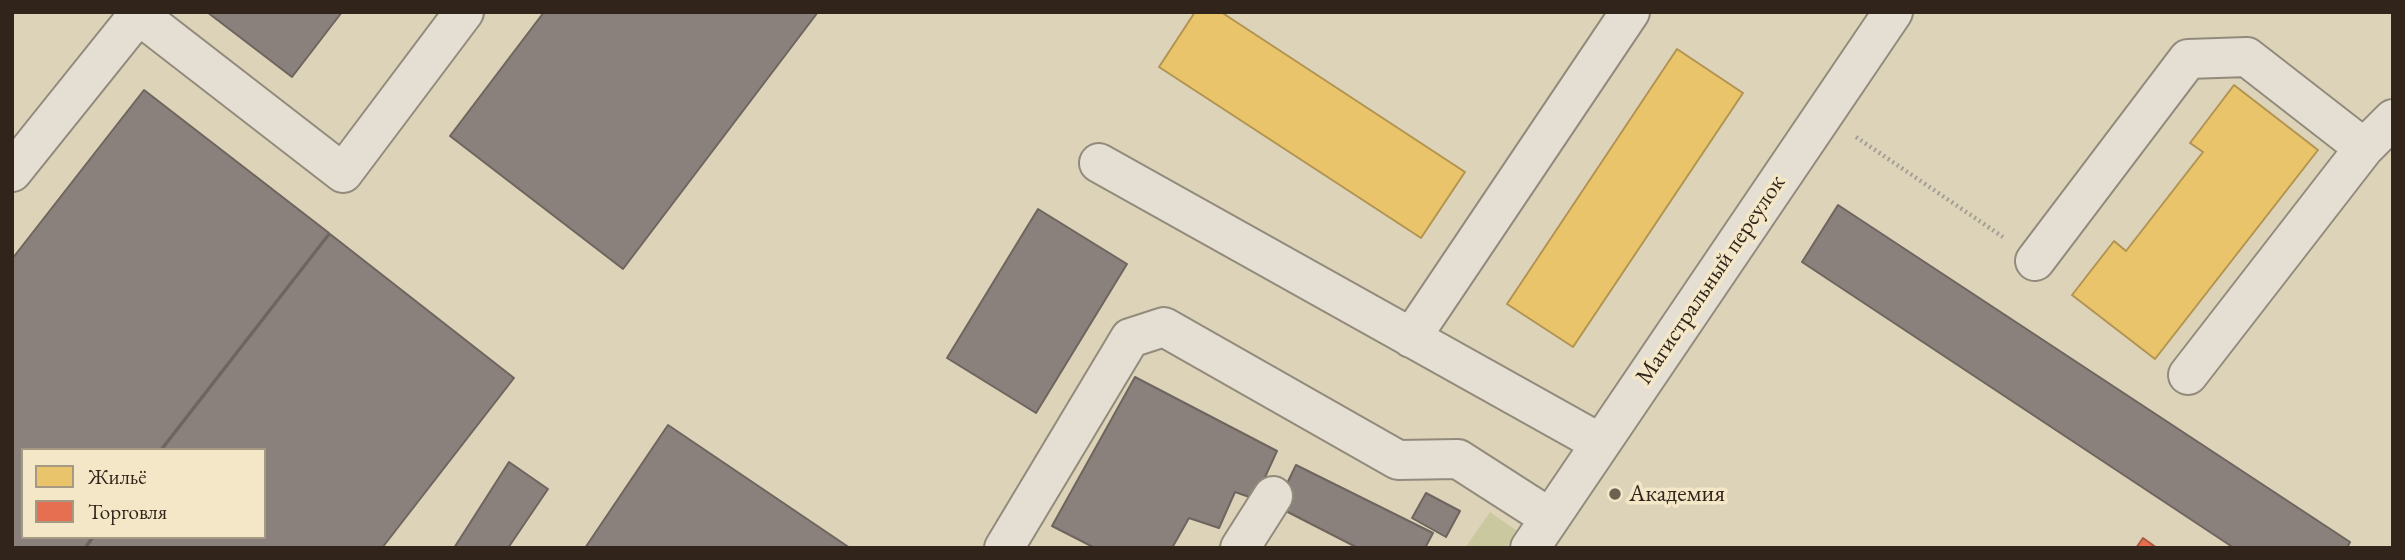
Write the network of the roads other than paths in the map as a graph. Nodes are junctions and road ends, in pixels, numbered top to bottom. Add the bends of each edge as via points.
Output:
1 (464, 12) edge
2 (1630, 12) edge
3 (1893, 12) edge
4 (137, 14) edge
5 (2393, 119) edge
6 (2364, 148) junction
7 (1099, 163) dead end
8 (12, 172) edge
9 (2035, 261) dead end
10 (1411, 338) junction
11 (2188, 375) dead end
12 (1600, 443) junction
13 (1273, 496) dead end
14 (1540, 533) edge
15 (1004, 548) edge
16 (1240, 548) edge

1 - 4 street via 343,173
2 - 10 street
3 - 12 street, Магистральный переулок
4 - 8 street
5 - 6 street
6 - 9 street via 2246,57 2188,59
6 - 11 street
7 - 10 street
10 - 12 street
12 - 14 street, Магистральный переулок
13 - 16 street
14 - 15 street via 1458,459 1398,460 1164,327 1130,338

